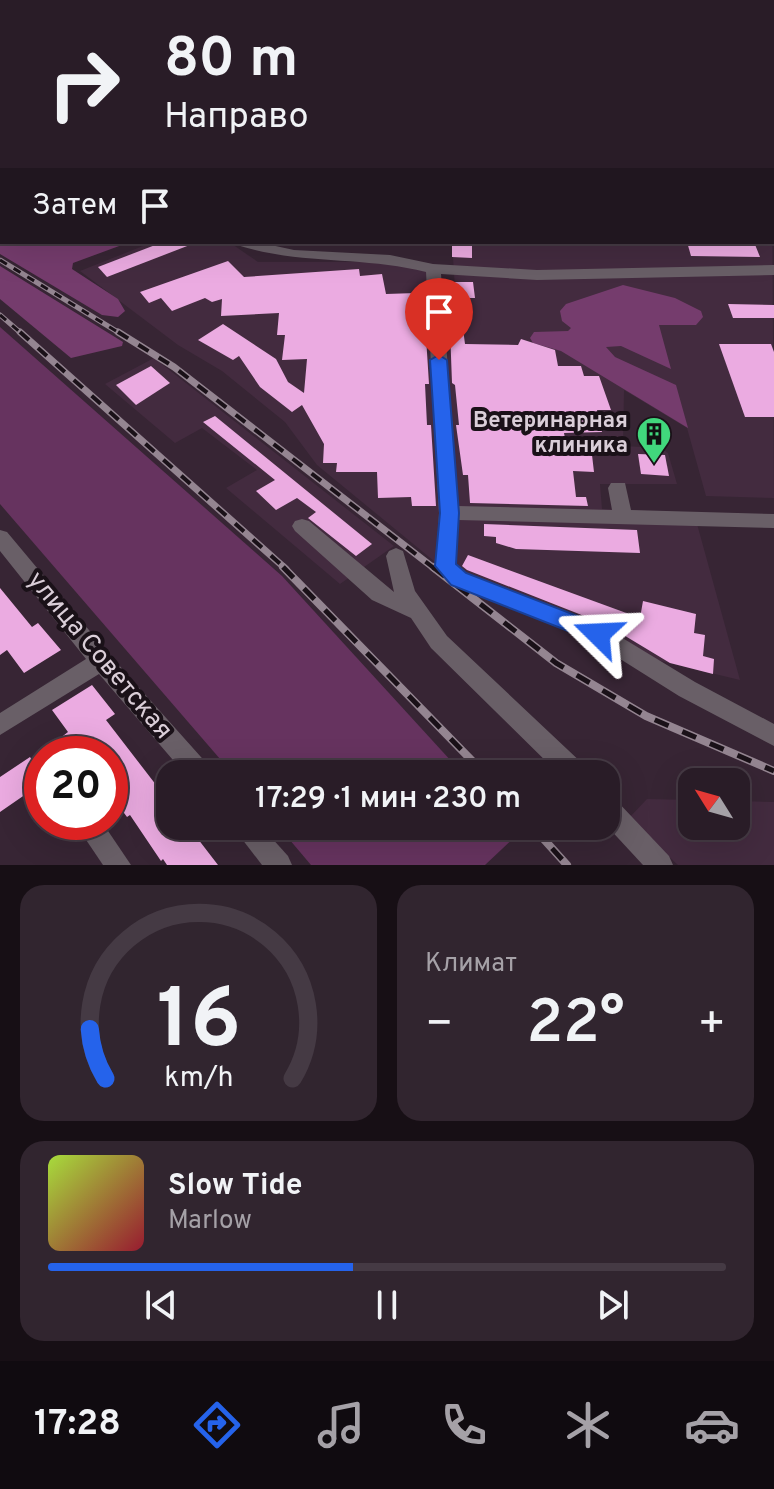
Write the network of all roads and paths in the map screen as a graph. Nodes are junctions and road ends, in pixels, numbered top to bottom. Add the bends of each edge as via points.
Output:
1 (247, 244) edge
2 (433, 269) junction
3 (774, 270) edge
4 (618, 488) dead end
5 (449, 513) junction
6 (623, 518) junction
7 (774, 521) edge
8 (302, 526) dead end
9 (0, 537) edge
10 (396, 556) dead end
11 (418, 612) junction
12 (101, 661) junction
13 (0, 725) edge
14 (774, 736) edge
15 (188, 760) edge
16 (561, 760) edge
17 (620, 822) edge
18 (100, 840) edge
19 (257, 840) edge
20 (118, 865) edge
21 (279, 865) edge
22 (660, 865) edge

1 - 2 street
2 - 3 street via 537,275
2 - 5 street
4 - 6 street
5 - 6 street
5 - 14 street via 446,566 458,579 598,634
6 - 7 street
8 - 11 street via 379,594
9 - 12 street, улица Советская
10 - 11 street via 405,593
11 - 16 street via 439,642
12 - 13 street
12 - 15 street, улица Советская
17 - 22 street
18 - 20 street
19 - 21 street

